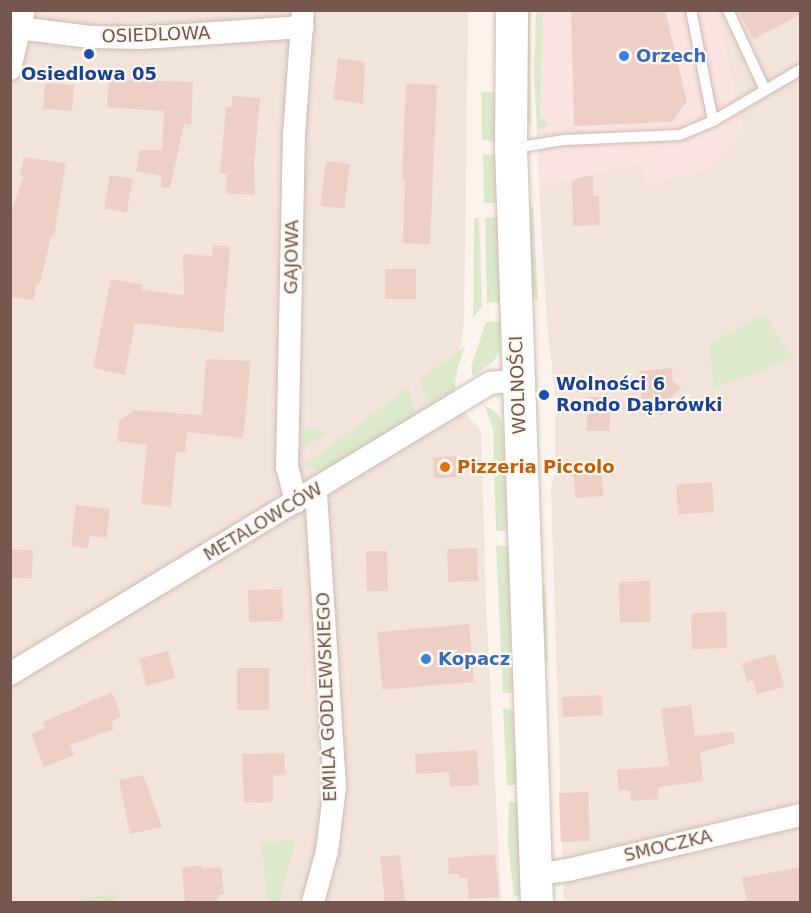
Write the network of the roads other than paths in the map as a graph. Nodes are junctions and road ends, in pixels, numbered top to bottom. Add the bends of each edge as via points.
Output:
1 (512, 10) edge
2 (691, 10) edge
3 (728, 10) edge
4 (303, 19) edge
5 (18, 22) edge
6 (10, 69) edge
7 (801, 70) edge
8 (765, 90) junction
9 (713, 121) junction
10 (511, 148) junction
11 (518, 380) junction
12 (316, 490) junction
13 (296, 502) junction
14 (10, 674) edge
15 (801, 815) edge
16 (536, 889) edge
17 (313, 903) edge

1 - 10 main road, WOLNOŚCI
2 - 9 lane
3 - 8 lane
4 - 5 street, OSIEDLOWA via 142,39 90,37
4 - 13 street, GAJOWA via 294,135 287,467
5 - 6 street
7 - 8 lane
8 - 9 lane
9 - 10 lane via 680,135 564,140
10 - 11 main road, WOLNOŚCI
11 - 12 street, METALOWCÓW via 490,383
11 - 16 main road, WOLNOŚCI
12 - 13 street, METALOWCÓW
12 - 17 street, EMILA GODLEWSKIEGO via 335,787 327,851
13 - 14 street, METALOWCÓW
15 - 16 street, SMOCZKA

